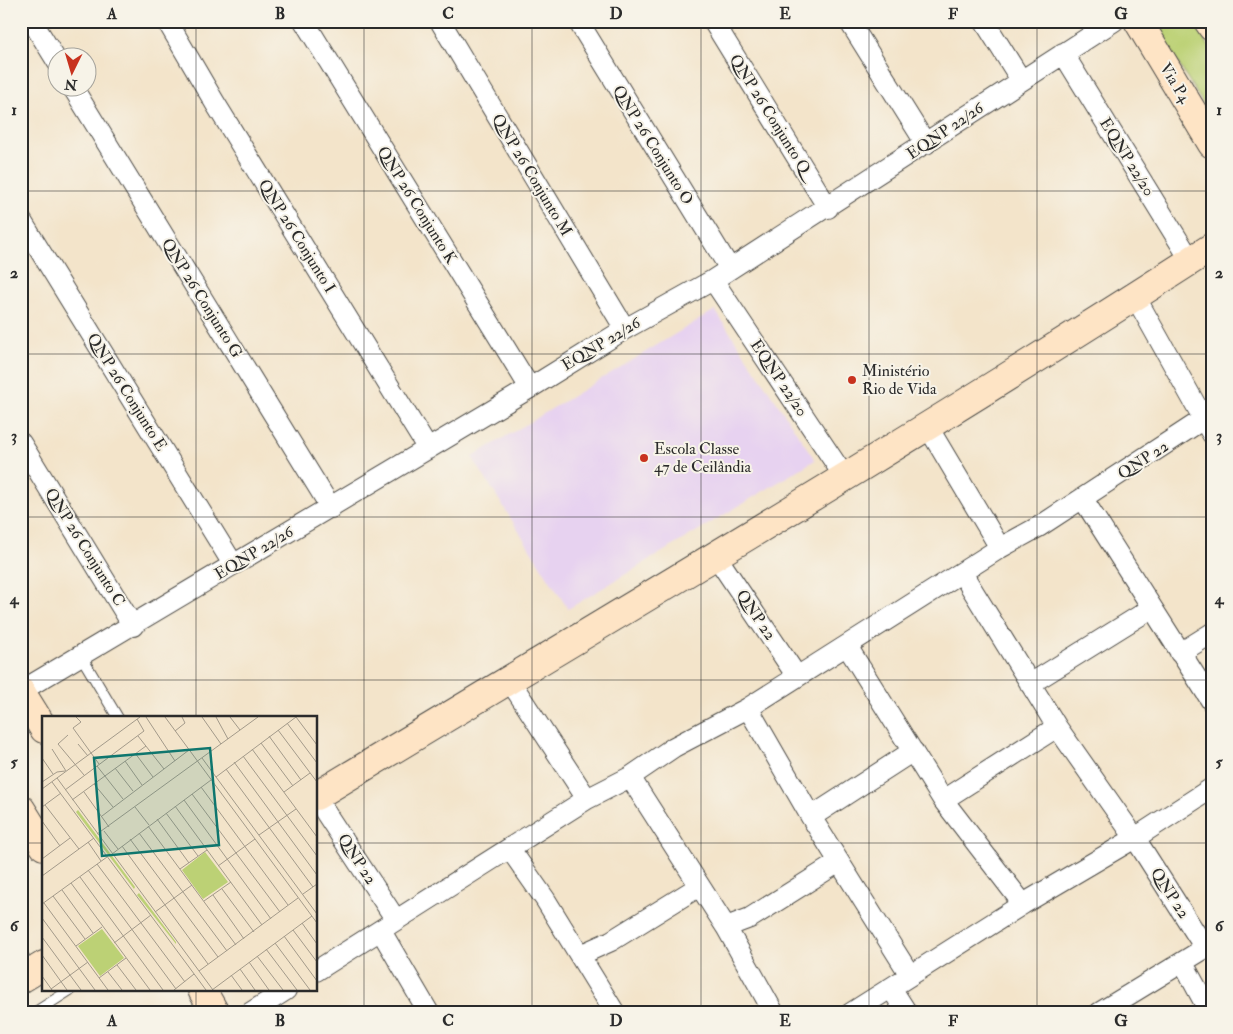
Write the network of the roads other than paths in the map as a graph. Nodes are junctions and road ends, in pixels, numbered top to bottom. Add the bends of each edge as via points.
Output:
1 (32, 21) edge
2 (167, 21) edge
3 (304, 21) edge
4 (440, 21) edge
5 (578, 21) edge
6 (712, 21) edge
7 (849, 21) edge
8 (984, 21) edge
9 (1114, 21) edge
10 (1138, 21) edge
11 (1208, 21) edge
12 (1212, 28) edge
13 (49, 48) edge
14 (1063, 53) junction
15 (1021, 80) junction
16 (79, 98) edge
17 (926, 144) junction
18 (1212, 144) edge
19 (828, 208) junction
20 (21, 220) edge
21 (1201, 254) edge
22 (730, 269) junction
23 (713, 280) junction
24 (1136, 298) junction
25 (625, 329) junction
26 (530, 388) junction
27 (928, 427) junction
28 (1207, 427) edge
29 (21, 444) edge
30 (428, 449) junction
31 (844, 476) junction
32 (1083, 499) junction
33 (330, 508) junction
34 (1000, 548) junction
35 (716, 556) junction
36 (233, 564) junction
37 (962, 574) junction
38 (1152, 608) junction
39 (134, 626) junction
40 (1212, 633) edge
41 (847, 646) junction
42 (1180, 653) junction
43 (81, 656) junction
44 (796, 675) junction
45 (510, 681) junction
46 (1030, 684) junction
47 (21, 691) edge
48 (1212, 702) edge
49 (748, 708) junction
50 (117, 716) edge
51 (42, 726) edge
52 (1057, 727) junction
53 (913, 751) junction
54 (630, 777) junction
55 (1212, 788) edge
56 (318, 796) edge
57 (587, 798) junction
58 (943, 800) junction
59 (318, 801) edge
60 (21, 809) edge
61 (811, 818) junction
62 (1135, 838) junction
63 (42, 843) edge
64 (510, 849) junction
65 (839, 862) junction
66 (698, 887) junction
67 (1023, 904) junction
68 (388, 925) junction
69 (726, 927) junction
70 (1208, 946) edge
71 (580, 955) junction
72 (1183, 963) junction
73 (318, 970) edge
74 (910, 975) junction
75 (891, 988) junction
76 (203, 992) edge
77 (283, 992) edge
78 (59, 993) edge
79 (34, 1013) edge
80 (215, 1013) edge
81 (250, 1013) edge
82 (429, 1013) edge
83 (615, 1013) edge
84 (774, 1013) edge
85 (851, 1013) edge
86 (906, 1013) edge
87 (1099, 1013) edge
88 (1210, 1013) edge

1 - 13 street
2 - 30 street, QNP 26 Conjunto I
3 - 26 street, QNP 26 Conjunto K
4 - 25 street, QNP 26 Conjunto M
5 - 22 street, QNP 26 Conjunto O
6 - 19 street, QNP 26 Conjunto Q
7 - 17 street
8 - 15 street
9 - 14 street, EQNP 22/26
10 - 18 street, Via P4
11 - 12 street
14 - 15 street, EQNP 22/26
14 - 21 street, EQNP 22/20
15 - 17 street, EQNP 22/26
16 - 33 street, QNP 26 Conjunto G
17 - 19 street, EQNP 22/26
19 - 22 street, EQNP 22/26
20 - 36 street, QNP 26 Conjunto E
21 - 24 street
22 - 23 street, EQNP 22/26
23 - 25 street, EQNP 22/26
23 - 31 street, EQNP 22/20
24 - 27 street
24 - 28 street, QNP 22
25 - 26 street, EQNP 22/26
26 - 30 street, EQNP 22/26
27 - 31 street
27 - 34 street
28 - 32 street, QNP 22
29 - 39 street, QNP 26 Conjunto C
30 - 33 street, EQNP 22/26
31 - 35 street
32 - 34 street, QNP 22
32 - 38 street
33 - 36 street, EQNP 22/26
34 - 37 street, QNP 22
35 - 44 street, QNP 22
35 - 45 street
36 - 39 street, EQNP 22/26
37 - 41 street, QNP 22
37 - 46 street, QNP 22
38 - 42 street
38 - 46 street
39 - 43 street, EQNP 22/26
40 - 42 street
41 - 44 street, QNP 22
41 - 53 street
42 - 48 street
43 - 47 street, EQNP 22/26
43 - 50 lane
44 - 49 street, QNP 22
45 - 56 street
45 - 57 street
46 - 52 street, QNP 22
47 - 51 street
49 - 54 street, QNP 22 via 674,747
49 - 61 street
52 - 58 street
52 - 62 street, QNP 22
53 - 58 street
53 - 61 street
54 - 57 street, QNP 22
54 - 66 street
55 - 62 street
57 - 64 street, QNP 22
58 - 67 street
59 - 68 street, QNP 22
60 - 63 street
61 - 65 street
62 - 67 street
62 - 70 street, QNP 22
64 - 68 street, QNP 22
64 - 71 street
65 - 69 street via 750,918
65 - 74 street
66 - 69 street
66 - 71 street via 612,941
67 - 74 street
68 - 73 street, QNP 22
68 - 82 street, QNP 22
69 - 84 street
70 - 72 street, QNP 22
71 - 83 street
72 - 87 street, QNP 22
72 - 88 street
74 - 75 street
75 - 85 street
75 - 86 street
76 - 80 street
77 - 81 street
78 - 79 lane

